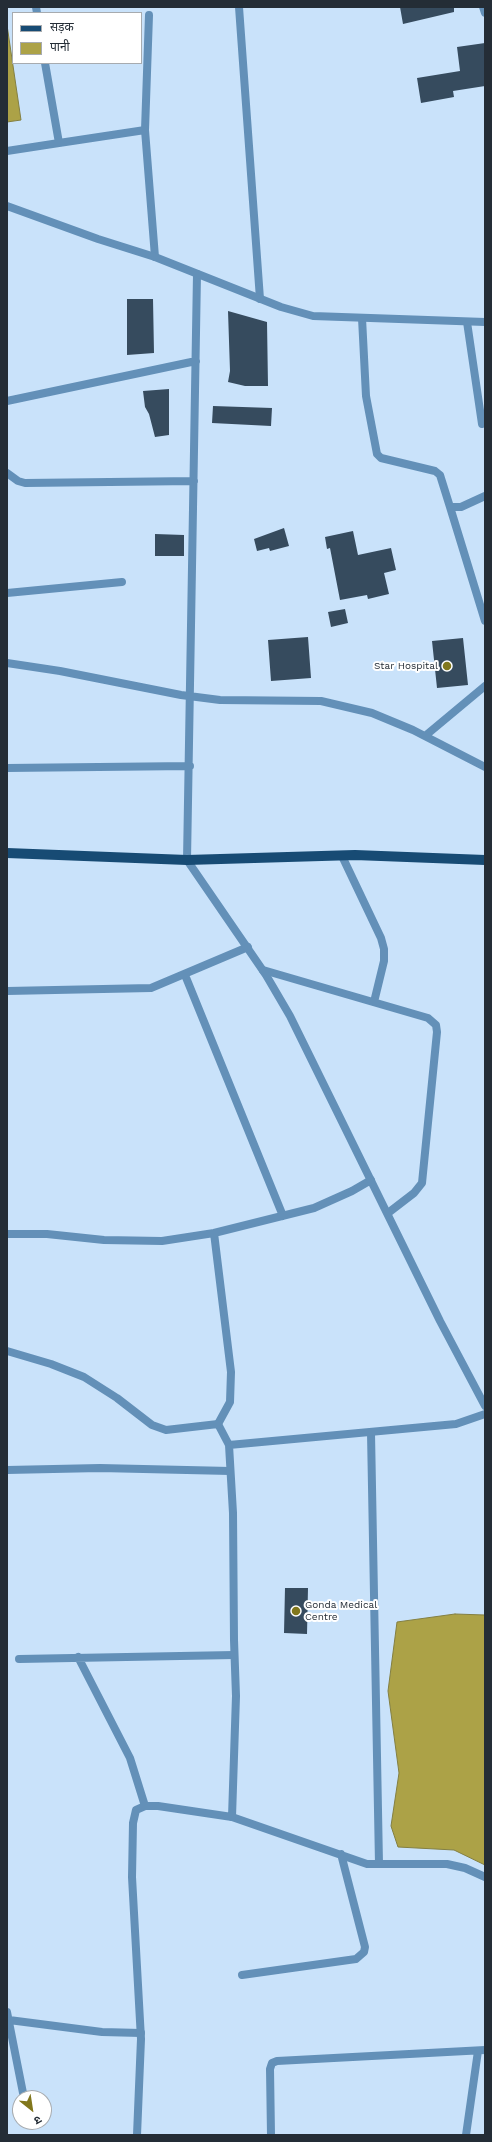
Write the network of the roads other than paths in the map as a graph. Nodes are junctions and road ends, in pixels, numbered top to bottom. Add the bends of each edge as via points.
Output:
1 (239, 7) edge
2 (483, 7) edge
3 (485, 13) edge
4 (148, 15) dead end
5 (46, 64) edge
6 (145, 130) junction
7 (59, 143) junction
8 (7, 151) edge
9 (7, 206) edge
10 (155, 257) junction
11 (197, 274) junction
12 (260, 299) junction
13 (362, 318) junction
14 (467, 322) junction
15 (485, 322) edge
16 (196, 361) junction
17 (7, 401) edge
18 (482, 424) dead end
19 (7, 473) edge
20 (194, 481) junction
21 (485, 496) edge
22 (450, 507) junction
23 (122, 582) dead end
24 (7, 593) edge
25 (485, 622) edge
26 (7, 663) edge
27 (485, 686) edge
28 (191, 696) junction
29 (424, 736) junction
30 (190, 766) junction
31 (485, 767) edge
32 (7, 768) edge
33 (7, 852) edge
34 (342, 856) junction
35 (187, 860) junction
36 (485, 860) edge
37 (248, 947) junction
38 (263, 970) junction
39 (185, 975) junction
40 (7, 991) edge
41 (374, 1002) junction
42 (372, 1180) junction
43 (388, 1213) junction
44 (283, 1216) junction
45 (214, 1233) junction
46 (7, 1234) edge
47 (7, 1351) edge
48 (485, 1406) edge
49 (485, 1414) edge
50 (218, 1424) junction
51 (371, 1433) junction
52 (229, 1445) junction
53 (7, 1470) edge
54 (230, 1471) junction
55 (234, 1655) junction
56 (78, 1657) junction
57 (19, 1659) dead end
58 (145, 1806) junction
59 (232, 1817) junction
60 (341, 1854) junction
61 (379, 1864) junction
62 (485, 1878) edge
63 (242, 1975) dead end
64 (8, 2016) edge
65 (140, 2033) junction
66 (482, 2051) edge
67 (22, 2090) edge
68 (137, 2135) edge
69 (271, 2135) edge
70 (466, 2135) edge

1 - 12 street
2 - 3 street
4 - 6 street
5 - 7 street
6 - 7 street
6 - 10 street
7 - 8 street
9 - 10 street via 98,240
10 - 11 street
11 - 12 street
11 - 16 street
12 - 13 street via 313,316
13 - 14 street
13 - 22 street via 366,396 377,454 381,458 435,471 440,475
14 - 15 street
14 - 18 street
16 - 17 street
16 - 20 street
19 - 20 street via 25,483
20 - 28 street
21 - 22 street via 461,507
22 - 25 street
23 - 24 street
26 - 28 street
27 - 29 street
28 - 29 street via 220,700 322,701 372,713
28 - 30 street
29 - 31 street
30 - 32 street
30 - 35 street
33 - 35 main road
34 - 35 main road
34 - 36 main road
34 - 41 street via 384,949 384,961
35 - 37 street
37 - 38 street
37 - 39 street
38 - 41 street
38 - 42 street via 290,1016
39 - 40 street via 151,988
39 - 44 street
41 - 43 street via 428,1018 436,1025 437,1032 422,1183 414,1193
42 - 43 street
42 - 44 street via 314,1208
43 - 48 street via 440,1322
44 - 45 street
45 - 46 street via 162,1241
45 - 50 street via 231,1372 230,1402
47 - 50 street via 84,1377 152,1425 166,1430
49 - 51 street via 456,1424
50 - 52 street
51 - 52 street
51 - 61 street
52 - 54 street
53 - 54 street via 100,1468
54 - 55 street via 233,1513
55 - 56 street
55 - 59 street via 236,1696
56 - 57 street
56 - 58 street via 130,1758
58 - 59 street
58 - 65 street via 136,1810 132,1823
59 - 60 street
60 - 61 street via 367,1864
60 - 63 street via 365,1947 364,1952 356,1959
61 - 62 street via 447,1864 465,1868
64 - 65 street via 102,2032
64 - 67 street
65 - 68 street
66 - 69 street via 276,2060 270,2069
66 - 70 street

